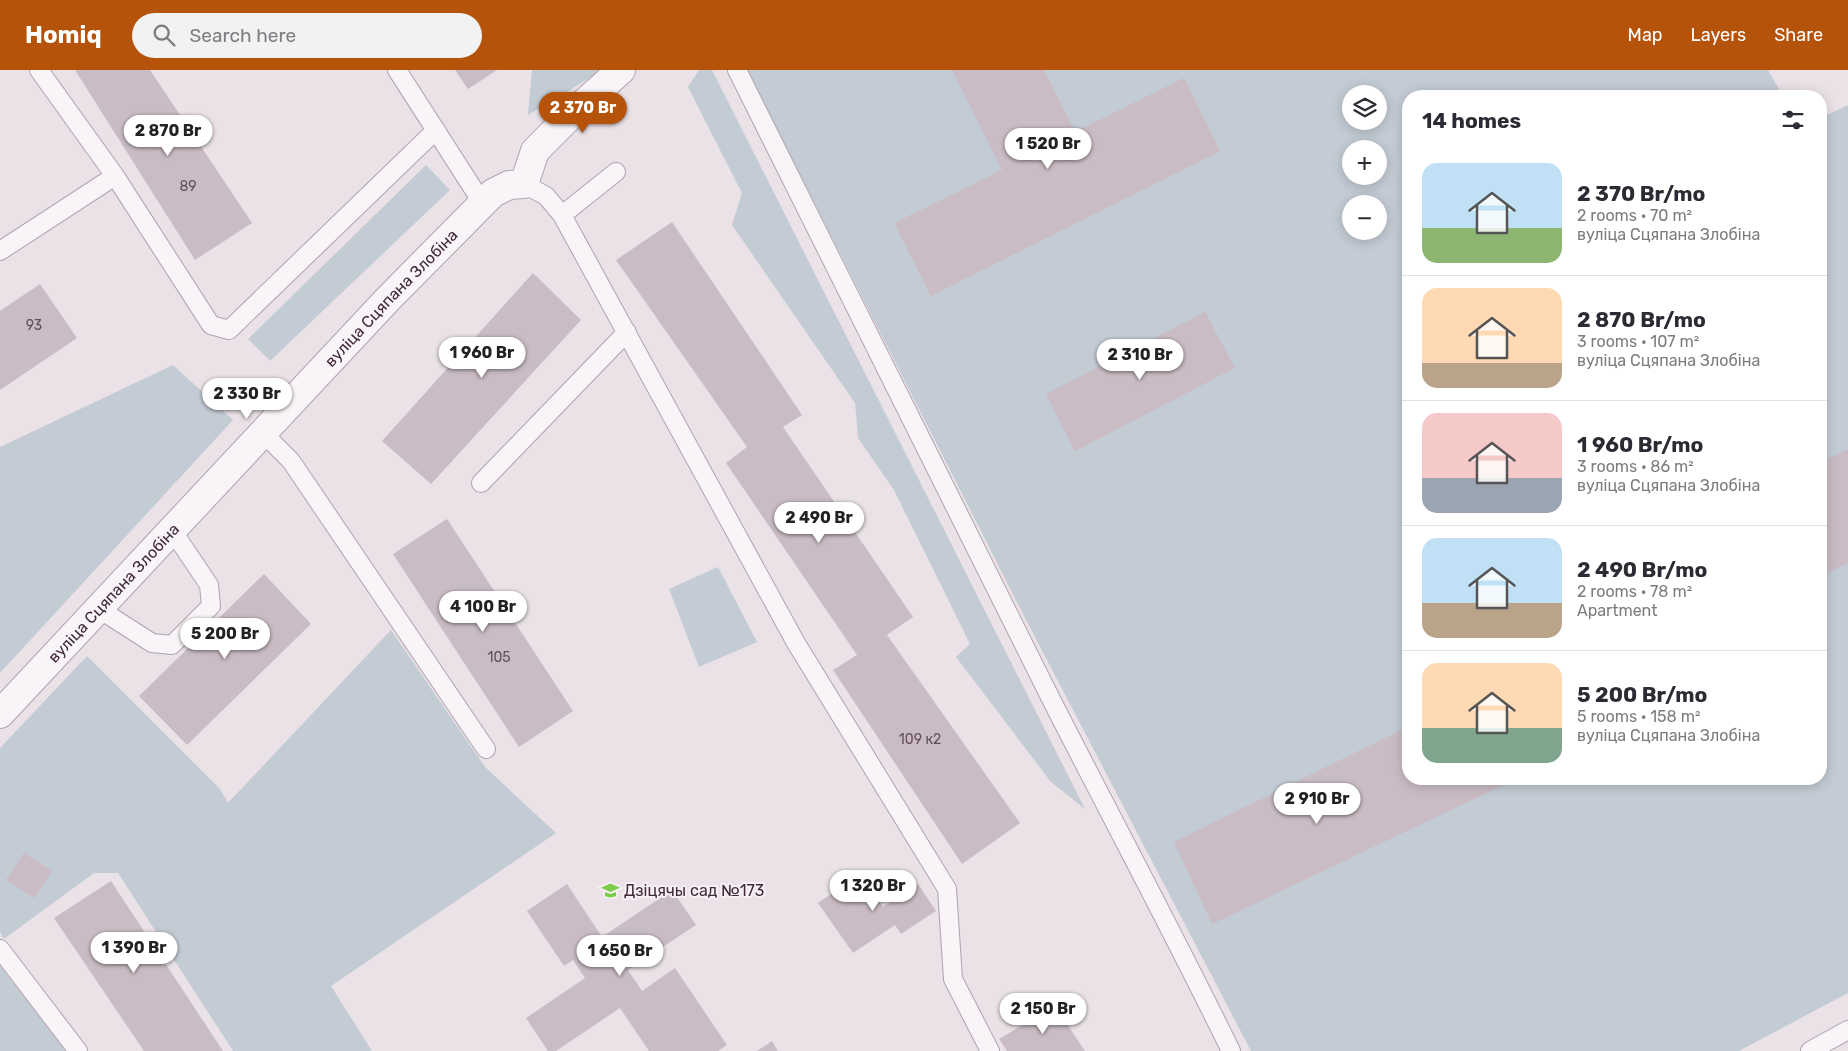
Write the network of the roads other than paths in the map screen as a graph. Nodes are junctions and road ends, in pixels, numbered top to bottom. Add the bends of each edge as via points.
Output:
1 (39, 70) edge
2 (397, 70) edge
3 (620, 70) edge
4 (737, 70) edge
5 (436, 130) junction
6 (616, 172) dead end
7 (115, 176) junction
8 (524, 184) junction
9 (483, 204) junction
10 (562, 215) junction
11 (0, 251) edge
12 (627, 332) junction
13 (263, 433) junction
14 (481, 483) dead end
15 (172, 530) junction
16 (99, 608) junction
17 (0, 714) edge
18 (486, 749) dead end
19 (0, 949) edge
20 (1848, 1030) edge
21 (78, 1051) edge
22 (990, 1051) edge
23 (1231, 1051) edge
24 (1810, 1051) edge

1 - 7 lane
2 - 5 lane
3 - 8 street via 535,151
4 - 23 lane via 925,450
5 - 7 lane via 229,330 211,325
5 - 9 lane
6 - 10 lane
7 - 11 lane
8 - 9 street, вуліца Сцяпана Злобіна via 509,185 493,193
8 - 10 lane via 546,196
9 - 13 street, вуліца Сцяпана Злобіна
10 - 12 lane
12 - 14 lane
12 - 22 lane via 796,644 947,889 953,979
13 - 15 street, вуліца Сцяпана Злобіна
13 - 18 lane via 291,461
15 - 16 street, вуліца Сцяпана Злобіна
15 - 16 lane via 210,585 211,606 172,645 152,643
16 - 17 street, вуліца Сцяпана Злобіна
19 - 21 lane
20 - 24 lane

